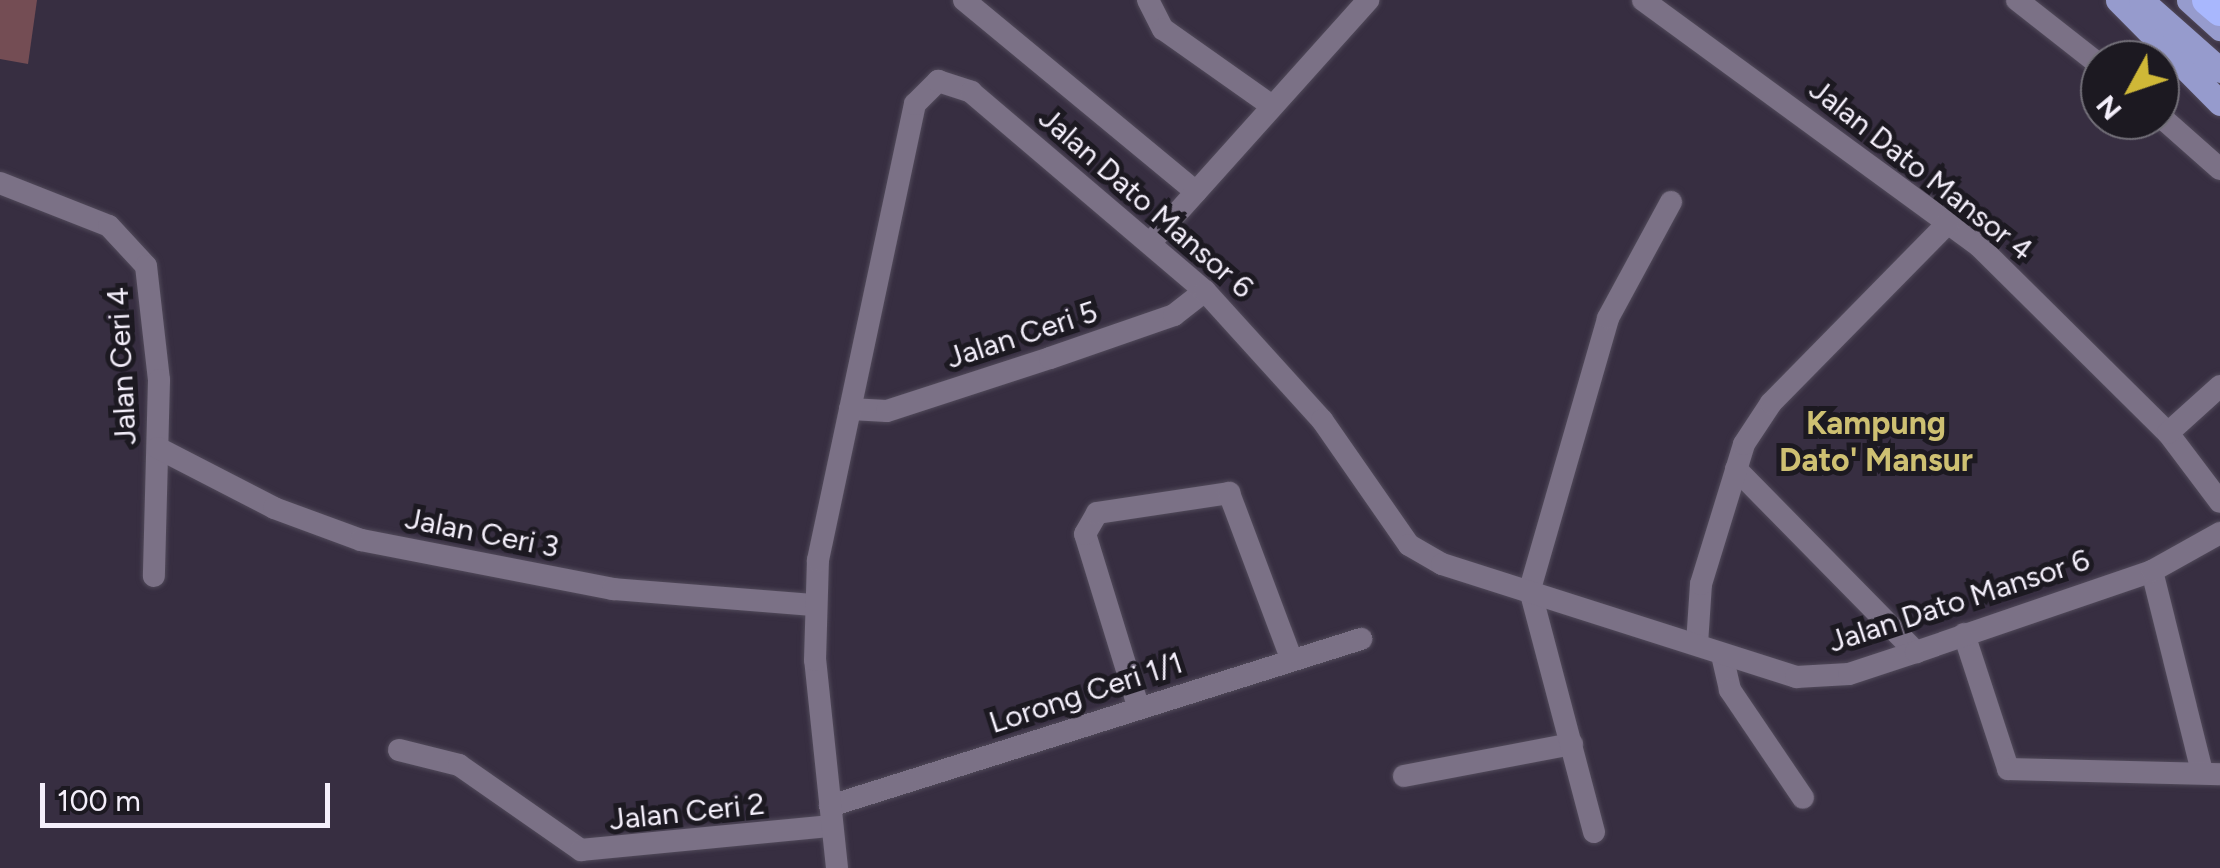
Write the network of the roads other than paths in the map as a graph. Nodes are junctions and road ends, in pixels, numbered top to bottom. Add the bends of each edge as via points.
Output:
1 (964, 0) edge
2 (1148, 0) edge
3 (1368, 0) edge
4 (2017, 0) edge
5 (2118, 0) edge
6 (2141, 0) edge
7 (2188, 0) edge
8 (2206, 0) edge
9 (1652, 2) edge
10 (2220, 11) edge
11 (2220, 28) edge
12 (2080, 49) edge
13 (2220, 70) edge
14 (2220, 103) edge
15 (1272, 106) junction
16 (2180, 134) edge
17 (2220, 169) edge
18 (0, 183) edge
19 (1196, 192) junction
20 (1671, 202) dead end
21 (1948, 223) junction
22 (1152, 241) junction
23 (1206, 292) junction
24 (2220, 386) edge
25 (850, 409) junction
26 (2168, 433) junction
27 (158, 448) junction
28 (1736, 468) junction
29 (2220, 502) edge
30 (2220, 534) edge
31 (2152, 571) junction
32 (154, 576) dead end
33 (1530, 589) junction
34 (814, 605) junction
35 (1964, 634) junction
36 (1361, 639) dead end
37 (1697, 644) junction
38 (1916, 652) junction
39 (1722, 655) junction
40 (1291, 658) junction
41 (1138, 706) junction
42 (1572, 744) junction
43 (398, 750) dead end
44 (2211, 772) edge
45 (1404, 776) dead end
46 (1803, 798) dead end
47 (830, 816) junction
48 (1594, 832) dead end
49 (837, 868) edge

1 - 19 street
2 - 15 street via 1163,29
3 - 15 street
4 - 12 street
5 - 14 main road
6 - 13 main road
7 - 11 main road
8 - 10 highway
9 - 21 street, Jalan Dato Mansor 4
15 - 19 street
16 - 17 street
18 - 27 street, Jalan Ceri 4 via 109,226 138,251 157,331
19 - 22 street
20 - 33 street via 1602,332
21 - 26 street, Jalan Dato Mansor 4
21 - 28 street via 1771,403
22 - 23 street, Jalan Dato Mansor 6
22 - 25 street, Jalan Dato Mansor 6 via 972,92 948,80 930,83 916,104
23 - 25 street, Jalan Ceri 5 via 1174,315 1050,358 887,411
23 - 33 street, Jalan Dato Mansor 6 via 1322,420 1409,545 1442,564
24 - 26 street
25 - 34 street, Jalan Dato Mansor 6
26 - 29 street, Jalan Dato Mansor 4
27 - 32 street, Jalan Ceri 4
27 - 34 street, Jalan Ceri 3 via 274,508 361,540 613,589
28 - 37 street via 1701,584
28 - 38 street
30 - 31 street, Jalan Dato Mansor 6
31 - 35 street, Jalan Dato Mansor 6
31 - 44 street
33 - 37 street, Jalan Dato Mansor 6
33 - 42 street
34 - 47 street, Jalan Dato Mansor 6
35 - 38 street, Jalan Dato Mansor 6
35 - 44 street via 2008,769
36 - 40 street, Lorong Ceri 1/1
37 - 39 street, Jalan Dato Mansor 6
38 - 39 street, Jalan Dato Mansor 6 via 1849,674 1796,677
39 - 46 street via 1730,690
40 - 41 street, Lorong Ceri 1/1
40 - 41 street via 1229,493 1097,513 1085,534
41 - 47 street, Lorong Ceri 1/1
42 - 45 street
42 - 48 street
43 - 47 street, Jalan Ceri 2 via 459,765 581,850
47 - 49 street, Jalan Dato Mansor 6

